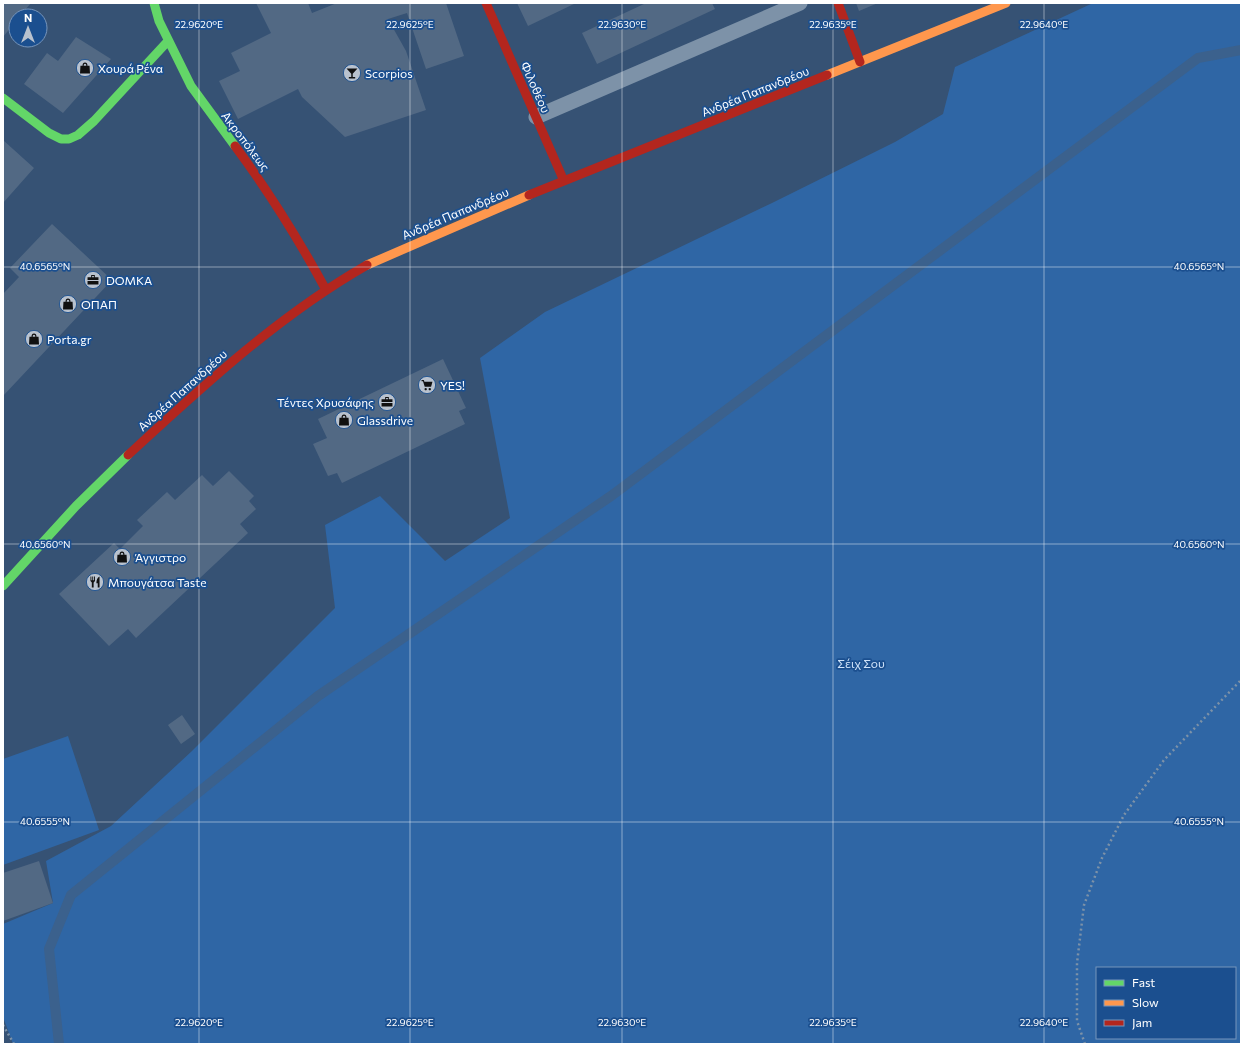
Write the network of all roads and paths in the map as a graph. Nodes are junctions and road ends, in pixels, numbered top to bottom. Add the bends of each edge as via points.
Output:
1 (154, 3) edge
2 (486, 3) edge
3 (800, 3) edge
4 (838, 3) edge
5 (1006, 3) edge
6 (168, 41) junction
7 (860, 62) junction
8 (3, 98) edge
9 (536, 117) junction
10 (564, 180) junction
11 (326, 290) junction
12 (3, 586) edge
13 (1241, 680) edge
14 (3, 1025) edge
15 (14, 1044) edge
16 (1085, 1044) edge

1 - 6 main road, Ακροπόλεως
2 - 9 main road, Φιλοθέου
3 - 9 lane
4 - 7 main road
5 - 7 main road, Ανδρέα Παπανδρέου
6 - 8 main road via 94,120 78,135 69,139 61,139 49,133
6 - 11 main road, Ακροπόλεως via 191,86 267,189
7 - 10 main road, Ανδρέα Παπανδρέου
9 - 10 main road, Φιλοθέου
10 - 11 main road, Ανδρέα Παπανδρέου via 374,261
11 - 12 main road, Ανδρέα Παπανδρέου via 274,326 118,464
13 - 16 path via 1164,760 1124,815 1102,858 1084,905 1076,963 1076,1021
14 - 15 path

